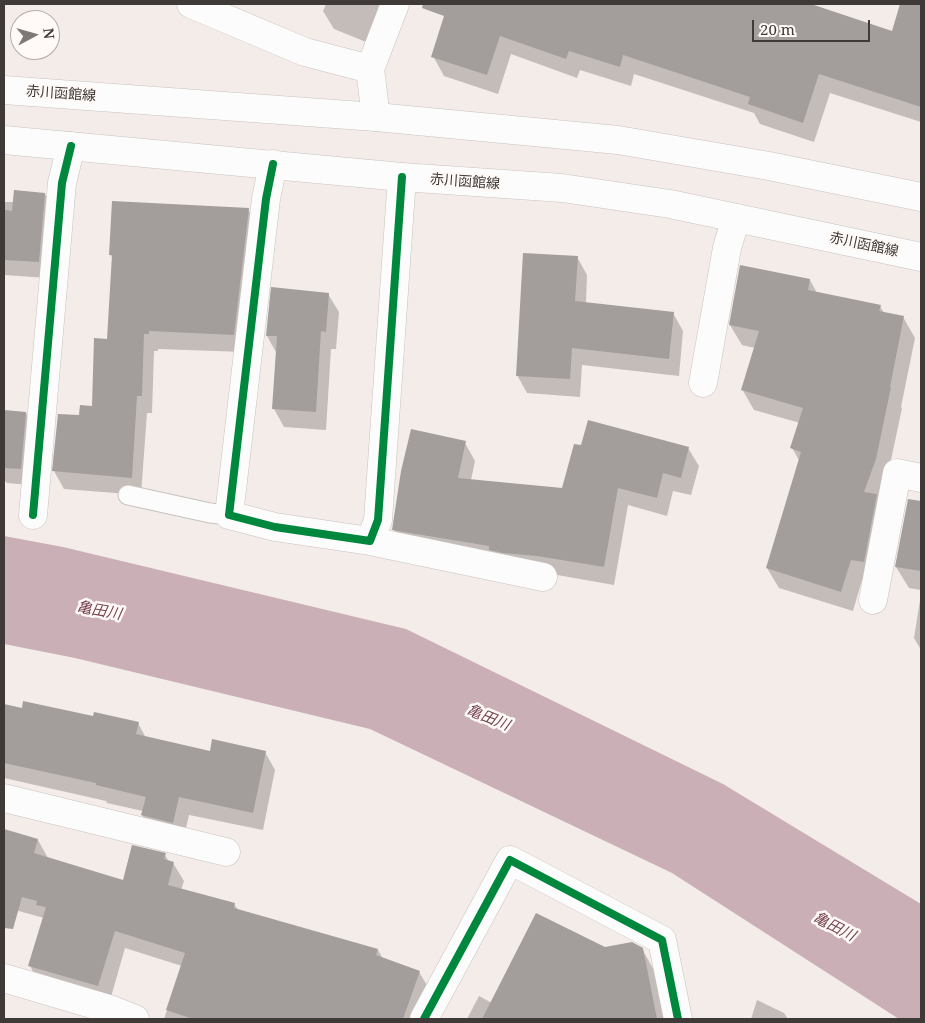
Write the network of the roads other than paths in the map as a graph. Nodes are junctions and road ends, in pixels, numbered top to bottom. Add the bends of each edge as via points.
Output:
1 (192, 4) edge
2 (396, 4) edge
3 (370, 69) junction
4 (4, 90) edge
5 (376, 117) junction
6 (4, 140) edge
7 (71, 146) junction
8 (273, 164) junction
9 (402, 177) junction
10 (921, 197) edge
11 (736, 218) junction
12 (921, 257) edge
13 (702, 383) dead end
14 (921, 478) edge
15 (128, 495) dead end
16 (33, 515) dead end
17 (229, 515) junction
18 (370, 541) junction
19 (543, 578) dead end
20 (873, 600) dead end
21 (4, 798) edge
22 (226, 852) dead end
23 (4, 978) edge
24 (135, 1019) edge
25 (424, 1019) edge
26 (678, 1019) edge

1 - 3 street via 305,52
2 - 3 street
3 - 5 street
4 - 5 street, 赤川函館線
5 - 10 street, 赤川函館線 via 618,140
6 - 7 street, 赤川函館線
7 - 8 street, 赤川函館線
7 - 16 street via 62,183
8 - 9 street, 赤川函館線
8 - 17 street
9 - 11 street, 赤川函館線 via 562,188 670,204
9 - 18 street via 378,520
11 - 12 street, 赤川函館線
11 - 13 street via 727,248
14 - 20 street via 897,473
15 - 17 lane
17 - 18 street via 275,527
18 - 19 street
21 - 22 street
23 - 24 street
25 - 26 street via 510,860 662,940

